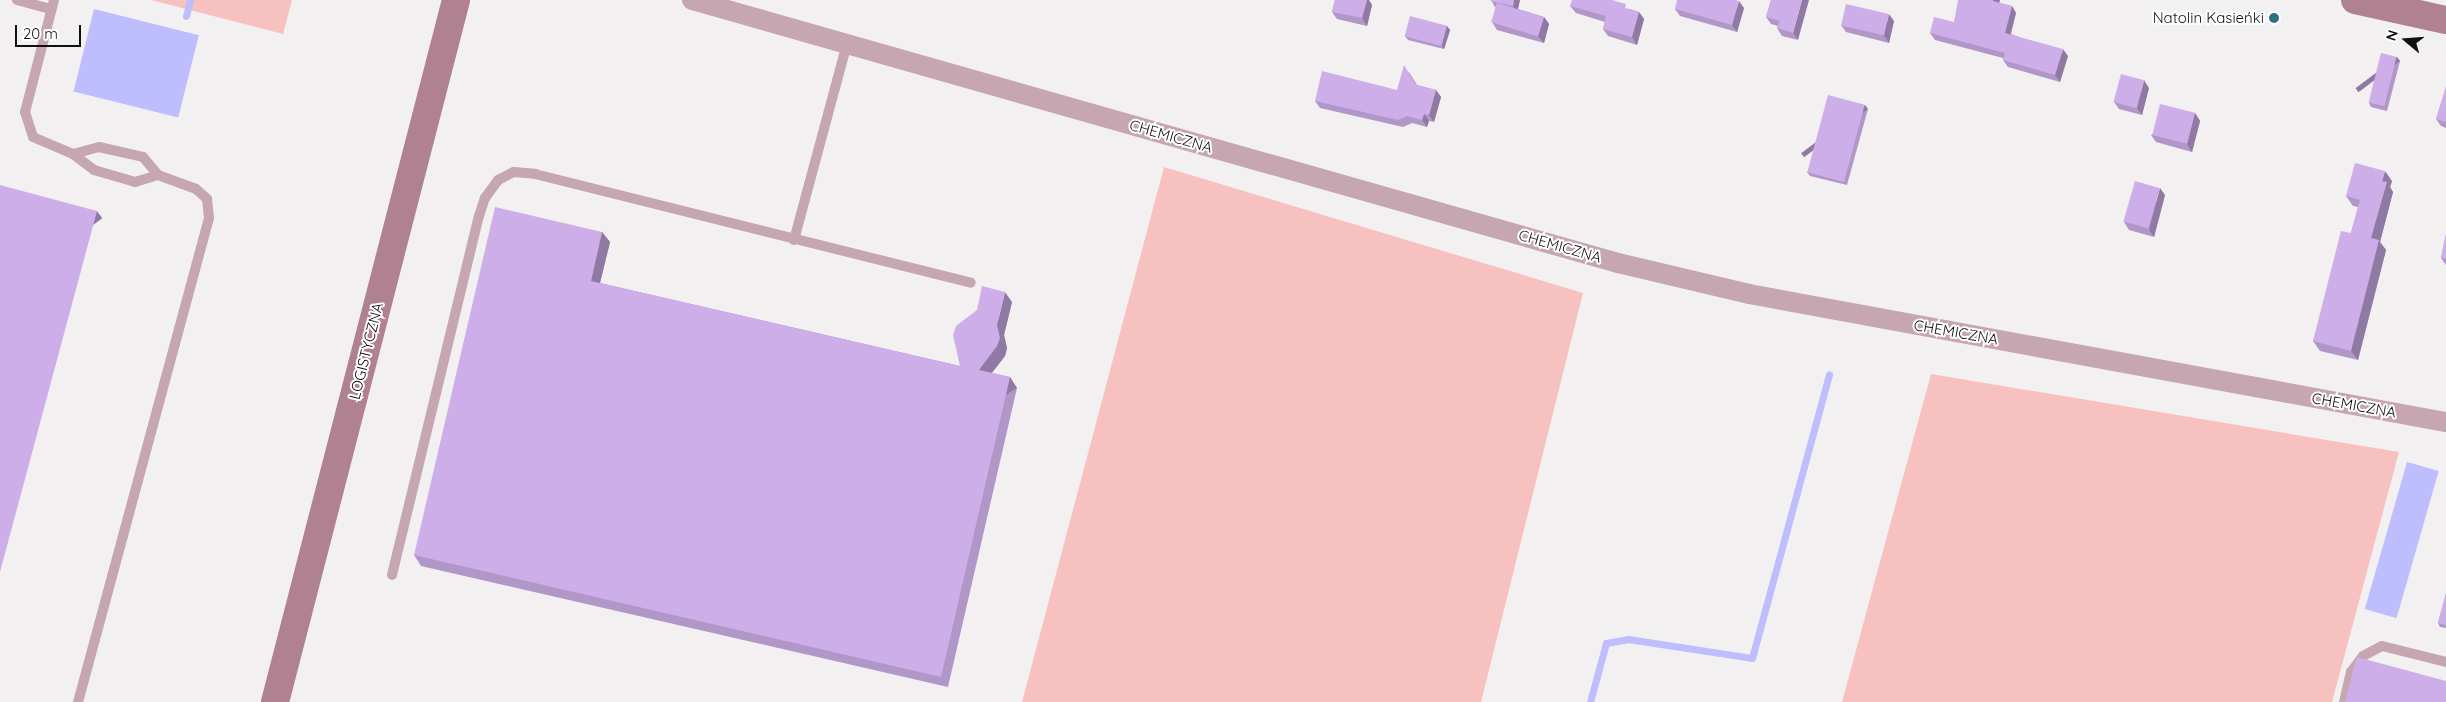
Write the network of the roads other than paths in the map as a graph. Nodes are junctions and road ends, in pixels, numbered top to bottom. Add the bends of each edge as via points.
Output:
1 (17, 0) edge
2 (456, 0) edge
3 (692, 0) edge
4 (2355, 0) edge
5 (53, 5) edge
6 (2446, 20) edge
7 (847, 44) junction
8 (73, 154) junction
9 (158, 175) junction
10 (794, 240) junction
11 (971, 283) dead end
12 (2446, 422) edge
13 (392, 575) dead end
14 (2446, 662) edge
15 (78, 702) edge
16 (275, 702) edge
17 (2344, 702) edge

1 - 5 lane
2 - 16 street, LOGISTYCZNA
3 - 7 street, CHEMICZNA
4 - 6 street
5 - 8 lane via 25,112 33,137
7 - 10 lane
7 - 12 street, CHEMICZNA via 1618,263 1749,294
8 - 9 lane via 94,170 135,182
8 - 9 lane via 99,147 143,158
9 - 15 lane via 196,189 207,199 209,218
10 - 11 lane
10 - 13 lane via 535,174 514,172 498,180 485,198 478,216
14 - 17 lane via 2382,646 2363,656 2357,664

